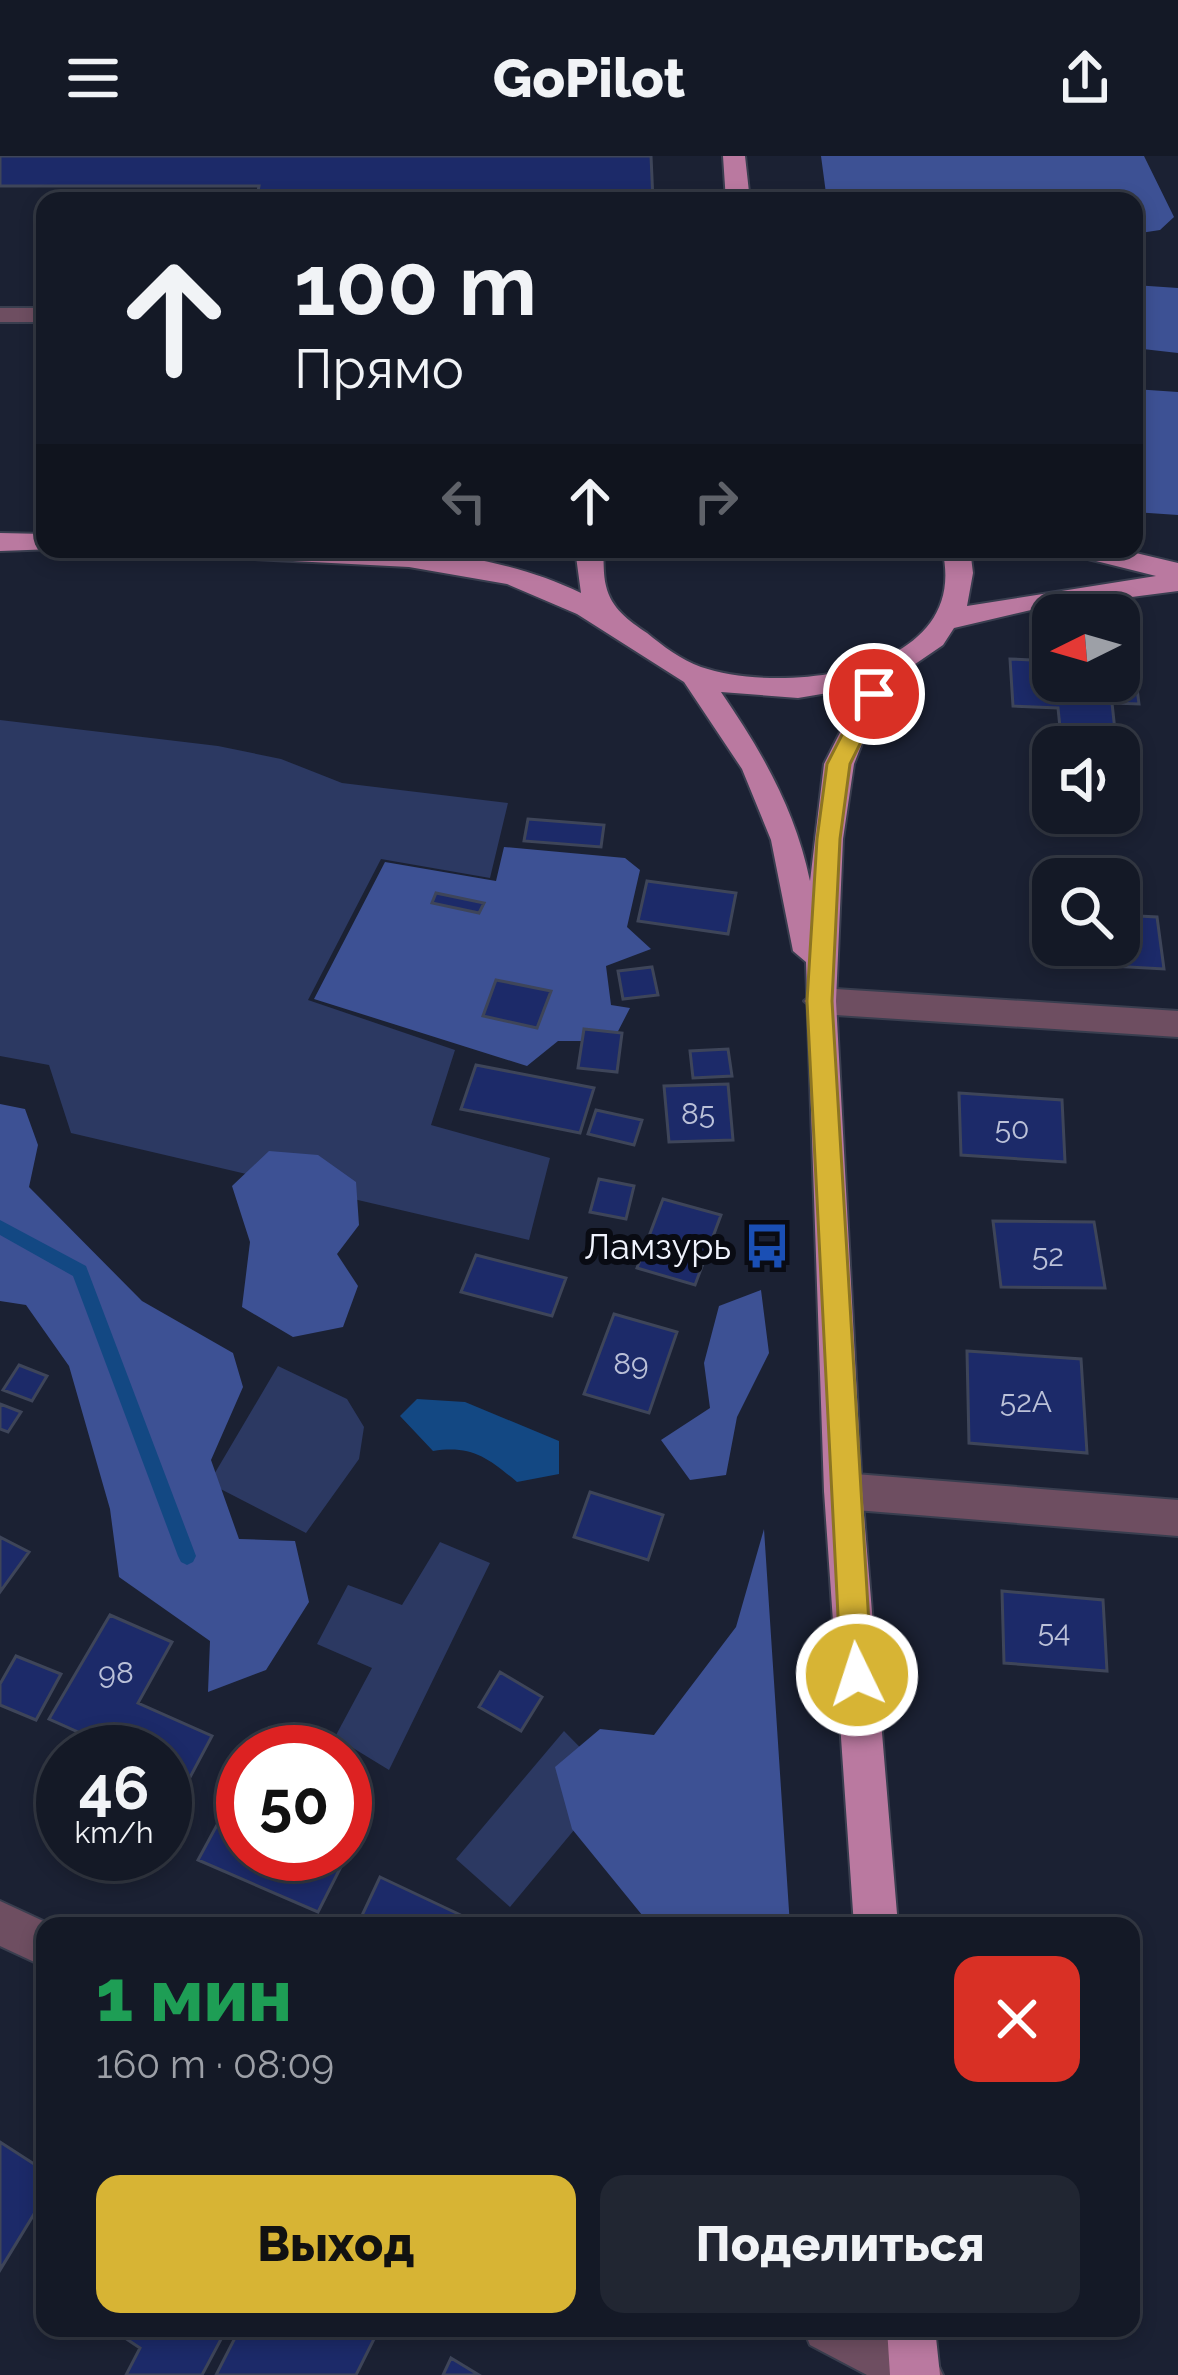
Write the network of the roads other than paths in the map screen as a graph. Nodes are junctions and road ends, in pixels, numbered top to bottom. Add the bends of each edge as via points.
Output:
1 (734, 156) edge
2 (737, 192) edge
3 (0, 315) edge
4 (36, 315) edge
5 (0, 542) edge
6 (36, 543) edge
7 (437, 558) edge
8 (590, 558) edge
9 (957, 558) edge
10 (1120, 558) edge
11 (1178, 572) edge
12 (1178, 582) edge
13 (947, 620) junction
14 (612, 622) junction
15 (892, 666) junction
16 (694, 675) junction
17 (820, 1001) junction
18 (1178, 1024) edge
19 (843, 1490) junction
20 (1178, 1518) edge
21 (875, 1917) edge
22 (0, 1923) edge
23 (36, 1941) edge
24 (850, 2337) edge
25 (915, 2363) edge

1 - 2 main road
3 - 4 street
5 - 6 main road
7 - 14 main road via 556,591
8 - 14 main road via 592,588
9 - 13 main road via 959,591
10 - 11 main road
12 - 13 main road
13 - 15 main road
14 - 16 main road via 647,652
15 - 16 main road via 807,688
15 - 17 main road via 839,764
16 - 17 main road via 756,766 786,840
17 - 18 street
17 - 19 main road
19 - 20 street
19 - 21 main road
22 - 23 street
24 - 25 street

